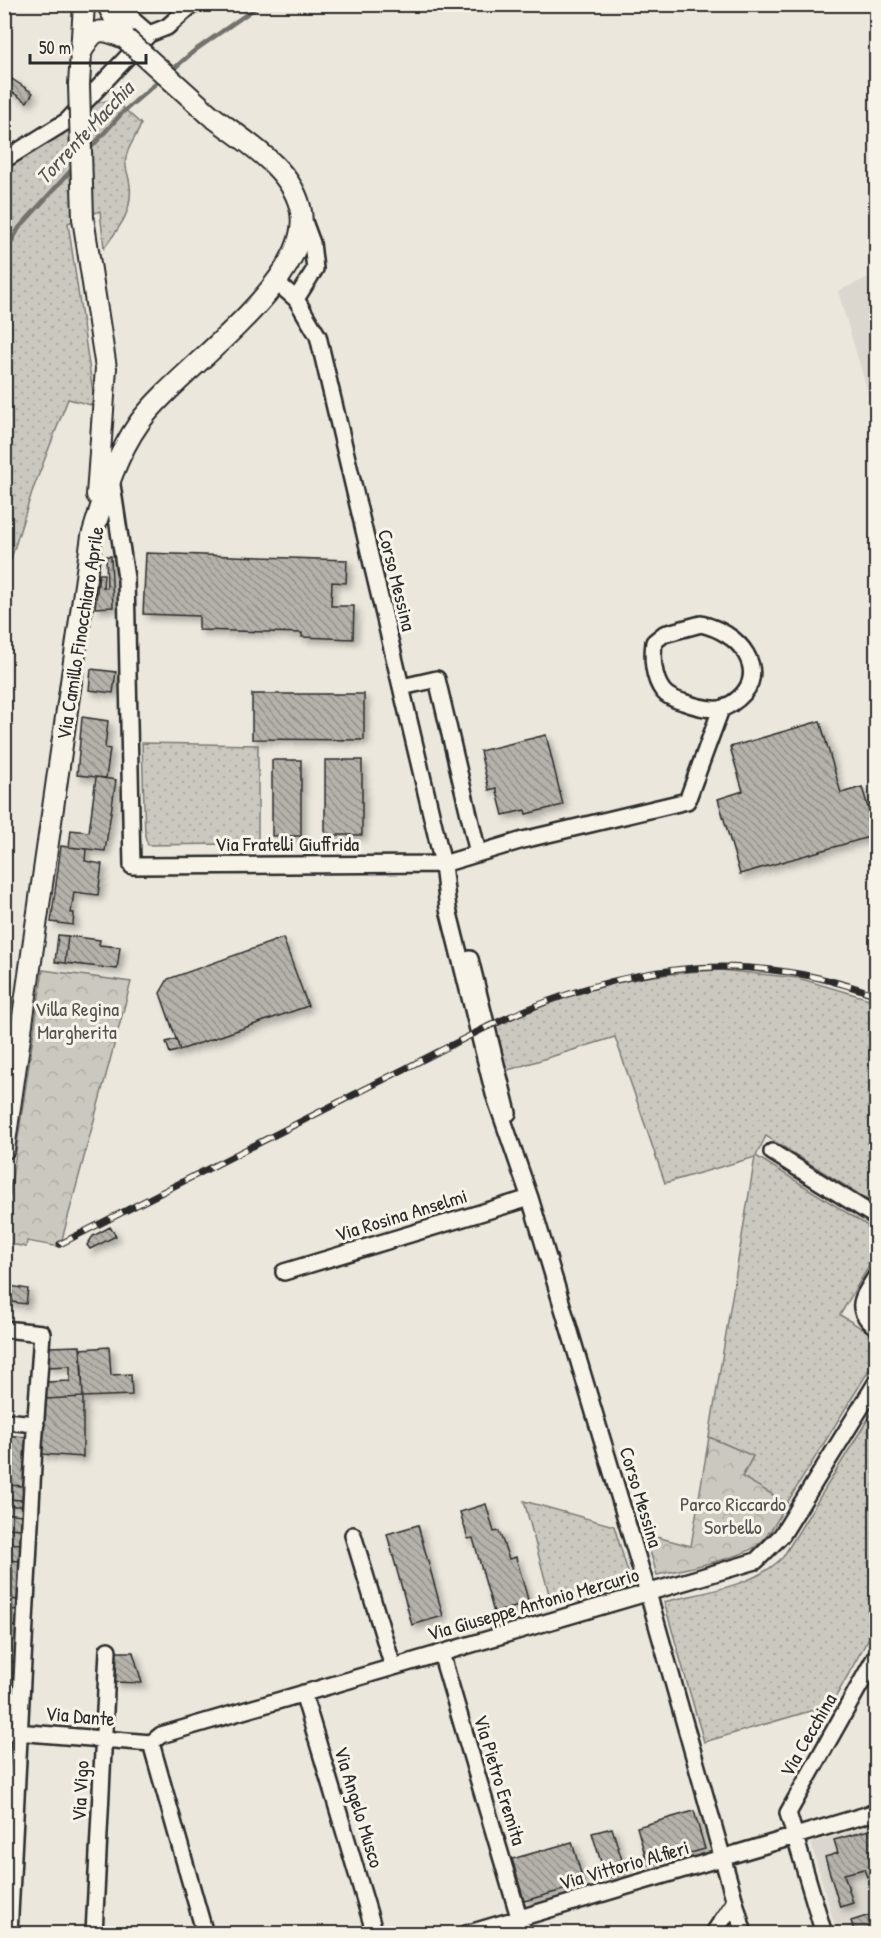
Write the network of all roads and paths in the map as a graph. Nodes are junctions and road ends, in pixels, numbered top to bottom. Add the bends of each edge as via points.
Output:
1 (84, 4) edge
2 (107, 4) edge
3 (123, 4) edge
4 (194, 4) edge
5 (149, 34) junction
6 (126, 39) junction
7 (79, 57) junction
8 (4, 160) edge
9 (301, 211) junction
10 (275, 281) junction
11 (296, 298) junction
12 (106, 368) junction
13 (140, 422) junction
14 (111, 478) junction
15 (92, 536) junction
16 (402, 687) junction
17 (721, 709) junction
18 (478, 853) junction
19 (444, 870) junction
20 (4, 1149) edge
21 (772, 1152) dead end
22 (530, 1198) junction
23 (876, 1217) edge
24 (284, 1272) dead end
25 (876, 1276) edge
26 (876, 1327) edge
27 (4, 1329) edge
28 (876, 1383) edge
29 (4, 1421) edge
30 (36, 1425) junction
31 (353, 1535) dead end
32 (648, 1593) junction
33 (108, 1650) dead end
34 (441, 1653) junction
35 (876, 1656) edge
36 (393, 1667) junction
37 (303, 1693) junction
38 (12, 1731) edge
39 (104, 1739) junction
40 (151, 1743) junction
41 (876, 1812) edge
42 (794, 1837) junction
43 (723, 1858) junction
44 (735, 1900) junction
45 (519, 1918) junction
46 (9, 1934) edge
47 (94, 1934) edge
48 (206, 1934) edge
49 (375, 1934) edge
50 (466, 1934) edge
51 (524, 1934) edge
52 (713, 1934) edge
53 (744, 1934) edge
54 (824, 1934) edge

1 - 7 main road
2 - 6 main road
3 - 5 street
4 - 5 street via 167,27
5 - 8 street via 67,121
6 - 7 main road via 108,30 98,31
6 - 9 main road, bridge via 275,167 296,196
7 - 12 main road, bridge via 83,218
9 - 10 main road, Via Camillo Finocchiaro Aprile via 295,248
9 - 11 street via 312,243 315,269
10 - 11 street
10 - 13 main road, Via Camillo Finocchiaro Aprile via 238,326 155,403
11 - 16 street, Corso Messina via 318,336
12 - 13 main road via 118,420 128,426
12 - 15 main road
13 - 14 main road, Via Camillo Finocchiaro Aprile via 124,445
14 - 15 main road, Via Camillo Finocchiaro Aprile
14 - 19 street, Via Fratelli Giuffrida via 126,578 132,866
15 - 20 main road, Via Camillo Finocchiaro Aprile
16 - 18 street via 436,679
16 - 19 street, Corso Messina
17 - 17 street via 744,696 751,683 752,667 745,652 726,634 701,624 664,634 654,642 652,655 663,693 699,708
17 - 18 street, Via Fratelli Giuffrida via 687,801
18 - 19 street, Via Fratelli Giuffrida
19 - 22 street, Corso Messina via 448,909 477,1033
21 - 23 street
22 - 24 street, Via Rosina Anselmi
22 - 32 street, Corso Messina
25 - 26 street via 861,1302 862,1314
27 - 30 street via 42,1333
28 - 32 street, Via Giuseppe Antonio Mercurio via 775,1545 744,1567
29 - 30 street
30 - 38 street
31 - 36 street
32 - 34 street, Via Giuseppe Antonio Mercurio
32 - 43 street, Corso Messina
33 - 39 street, Via Vigo
34 - 36 street, Via Giuseppe Antonio Mercurio
34 - 45 street, Via Pietro Eremita
35 - 42 street, Via Cecchina via 788,1813
36 - 37 street, Via Giuseppe Antonio Mercurio
37 - 40 street, Via Giuseppe Antonio Mercurio via 161,1735
37 - 49 street, Via Angelo Musco
38 - 39 street, Via Dante
38 - 46 street
39 - 40 street, Via Dante
39 - 47 street, Via Vigo
40 - 48 street
41 - 42 street, Via Vittorio Alfieri
42 - 43 street, Via Vittorio Alfieri
42 - 54 street, Via Cecchina
43 - 44 street, Corso Messina
43 - 45 street, Via Vittorio Alfieri
44 - 52 street
44 - 53 street, Corso Messina
45 - 50 street, Via Vittorio Alfieri
45 - 51 street, Via Pietro Eremita

